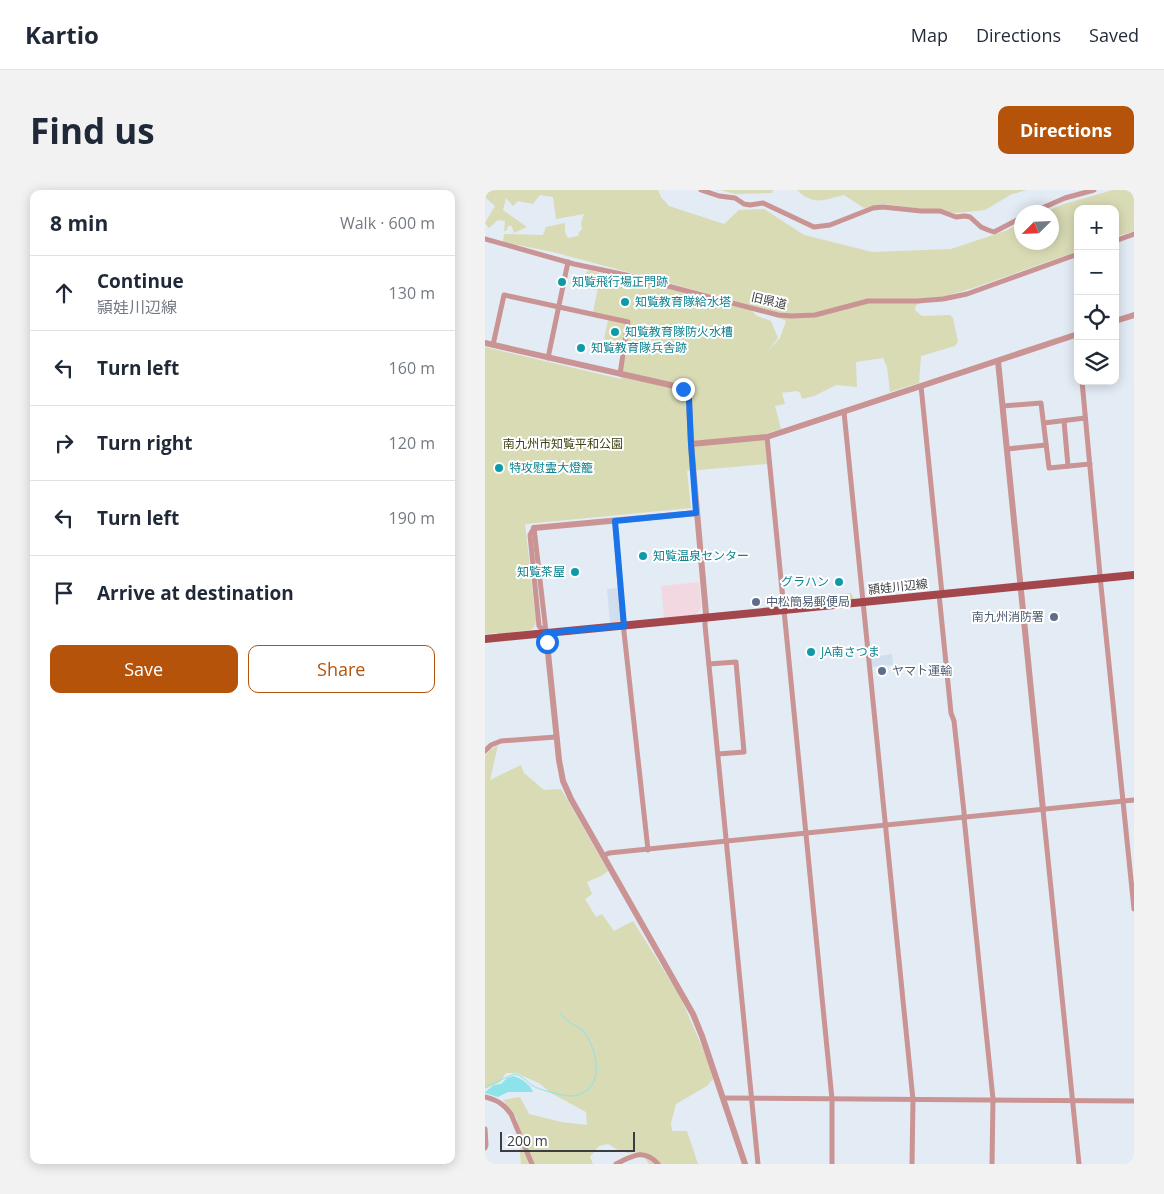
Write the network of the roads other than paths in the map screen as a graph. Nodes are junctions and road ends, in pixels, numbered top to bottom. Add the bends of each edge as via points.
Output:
1 (701, 190) edge
2 (1094, 190) edge
3 (1049, 205) edge
4 (1014, 222) edge
5 (1134, 234) edge
6 (485, 239) edge
7 (1119, 240) edge
8 (1074, 255) edge
9 (568, 262) junction
10 (559, 307) junction
11 (1134, 315) edge
12 (1119, 320) edge
13 (1074, 335) edge
14 (485, 343) edge
15 (493, 345) junction
16 (549, 358) junction
17 (998, 361) junction
18 (620, 374) junction
19 (1082, 385) edge
20 (921, 386) junction
21 (1003, 406) junction
22 (844, 412) junction
23 (1085, 418) junction
24 (1064, 421) junction
25 (1044, 422) junction
26 (767, 437) junction
27 (691, 444) junction
28 (1046, 444) junction
29 (1007, 449) junction
30 (1090, 464) junction
31 (1069, 466) junction
32 (696, 513) junction
33 (615, 521) junction
34 (535, 528) joint
35 (1134, 575) edge
36 (1100, 578) junction
37 (1021, 587) junction
38 (941, 594) junction
39 (863, 602) junction
40 (784, 610) junction
41 (705, 618) junction
42 (624, 626) junction
43 (546, 633) junction
44 (485, 639) edge
45 (709, 664) junction
46 (556, 737) junction
47 (485, 751) edge
48 (718, 754) junction
49 (1134, 800) edge
50 (1123, 801) junction
51 (1043, 810) junction
52 (964, 817) junction
53 (885, 825) junction
54 (806, 833) junction
55 (727, 841) junction
56 (648, 850) junction
57 (603, 856) junction
58 (1134, 909) edge
59 (485, 1097) edge
60 (723, 1098) junction
61 (751, 1098) junction
62 (832, 1099) junction
63 (993, 1099) junction
64 (913, 1100) junction
65 (1073, 1100) junction
66 (1134, 1101) edge
67 (485, 1129) edge
68 (485, 1148) edge
69 (532, 1164) edge
70 (616, 1164) edge
71 (658, 1164) edge
72 (745, 1164) edge
73 (758, 1164) edge
74 (832, 1164) edge
75 (912, 1164) edge
76 (992, 1164) edge
77 (1079, 1164) edge

1 - 4 street via 735,198 744,204 763,203 814,227 830,225 883,207 940,211 956,217 970,217 981,227 994,232
2 - 3 street
5 - 7 street
6 - 9 street, 旧県道
8 - 9 street, 旧県道 via 967,294 917,301 868,301 815,315 791,316
9 - 10 street
10 - 15 street via 503,295
10 - 16 street
10 - 18 street via 628,322
11 - 12 street
13 - 17 street
14 - 15 street
15 - 16 street
16 - 18 street
17 - 20 street
17 - 21 street
18 - 27 street via 686,391
19 - 23 street
20 - 22 street
20 - 38 street
21 - 25 street via 1041,402
21 - 29 street
22 - 26 street
22 - 39 street
23 - 24 street
23 - 30 street
24 - 25 street
24 - 31 street
25 - 28 street
26 - 27 street
26 - 40 street
27 - 32 street
28 - 29 street
28 - 31 street via 1049,468
29 - 37 street
30 - 31 street
30 - 36 street
32 - 33 street
32 - 41 street
33 - 34 street
33 - 42 street
34 - 43 street via 530,535 539,626
35 - 36 main road, 頴娃川辺線
36 - 37 main road, 頴娃川辺線
36 - 50 street
37 - 38 main road, 頴娃川辺線
37 - 51 street
38 - 39 main road, 頴娃川辺線
38 - 52 street
39 - 40 main road, 頴娃川辺線
39 - 53 street
40 - 41 main road, 頴娃川辺線
40 - 54 street
41 - 42 main road, 頴娃川辺線
41 - 45 street
42 - 43 main road, 頴娃川辺線
42 - 56 street
43 - 44 main road, 頴娃川辺線
43 - 46 street
45 - 48 street
45 - 48 street via 736,662 744,752
46 - 47 street via 501,741
46 - 57 street via 567,790
48 - 55 street
49 - 50 street
50 - 51 street
50 - 58 street
51 - 52 street
51 - 65 street
52 - 53 street
52 - 63 street
53 - 54 street
53 - 64 street
54 - 55 street
54 - 62 street
55 - 56 street
55 - 61 street
56 - 57 street
57 - 60 street via 693,1014
59 - 69 street via 496,1100 511,1114
60 - 61 street
60 - 72 street
61 - 62 street
61 - 73 street
62 - 64 street
62 - 74 street
63 - 64 street
63 - 65 street
63 - 76 street
64 - 75 street
65 - 66 street
65 - 77 street
67 - 68 street
70 - 71 street via 642,1154

